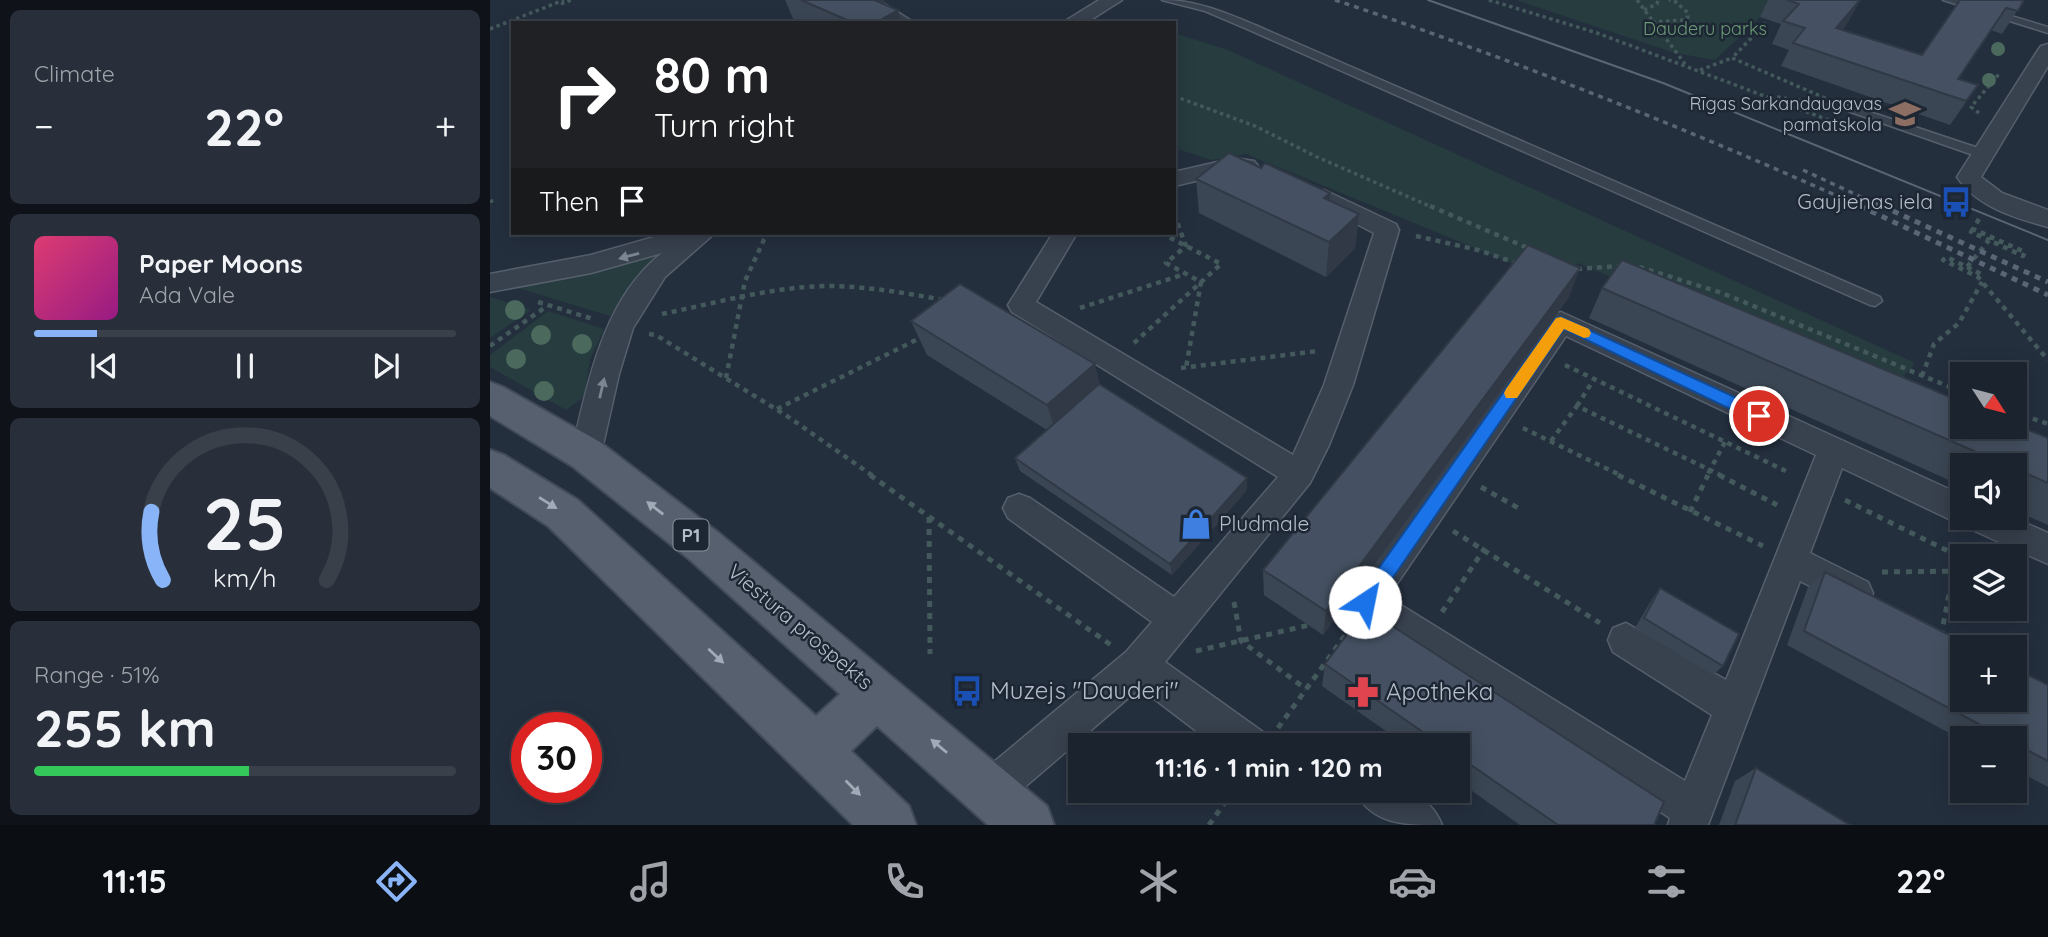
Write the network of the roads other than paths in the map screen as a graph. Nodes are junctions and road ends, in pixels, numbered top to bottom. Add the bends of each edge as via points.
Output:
1 (864, 0) edge
2 (1113, 0) edge
3 (1167, 0) edge
4 (1948, 0) edge
5 (902, 21) edge
6 (1075, 21) edge
7 (2048, 30) edge
8 (2048, 50) edge
9 (1849, 108) road end
10 (1983, 154) junction
11 (1176, 179) edge
12 (2048, 219) edge
13 (688, 235) edge
14 (701, 235) edge
15 (1064, 235) edge
16 (490, 283) edge
17 (1875, 302) dead end
18 (490, 397) edge
19 (1833, 451) junction
20 (586, 454) junction
21 (490, 467) edge
22 (1299, 474) junction
23 (1019, 508) dead end
24 (1950, 510) edge
25 (1997, 530) edge
26 (2048, 549) edge
27 (1790, 559) junction
28 (1884, 608) edge
29 (1176, 618) junction
30 (1626, 640) road end
31 (1139, 665) junction
32 (877, 693) junction
33 (1734, 707) junction
34 (1251, 733) edge
35 (815, 751) junction
36 (991, 790) junction
37 (1392, 803) edge
38 (1691, 818) edge
39 (890, 825) edge
40 (1028, 825) edge
41 (1422, 825) edge

1 - 5 street
2 - 6 street
3 - 17 lane via 1208,9 1251,27
4 - 7 lane
8 - 10 street
9 - 10 lane
10 - 12 street via 1969,177 1974,186
11 - 22 street via 1249,166 1387,230 1315,446
13 -> 16 street via 635,255
20 -> 14 street via 622,324 656,271
15 - 22 street via 1021,306
18 - 20 main road, Viestura prospekts / P1
19 - 24 street
19 - 27 street
19 - 38 street via 1561,322 1362,608 1423,640
32 -> 20 main road, Viestura prospekts / P1 via 704,546
21 -> 35 main road via 563,513
22 - 29 street
23 - 29 street
25 - 26 street
27 - 28 street
27 - 33 street
29 - 31 street
30 - 33 street
31 - 34 street
31 - 36 street
32 - 35 main road
36 -> 32 main road, Viestura prospekts / P1
33 - 38 street
35 -> 39 main road
36 - 40 main road, Viestura prospekts / P1
37 - 41 street

